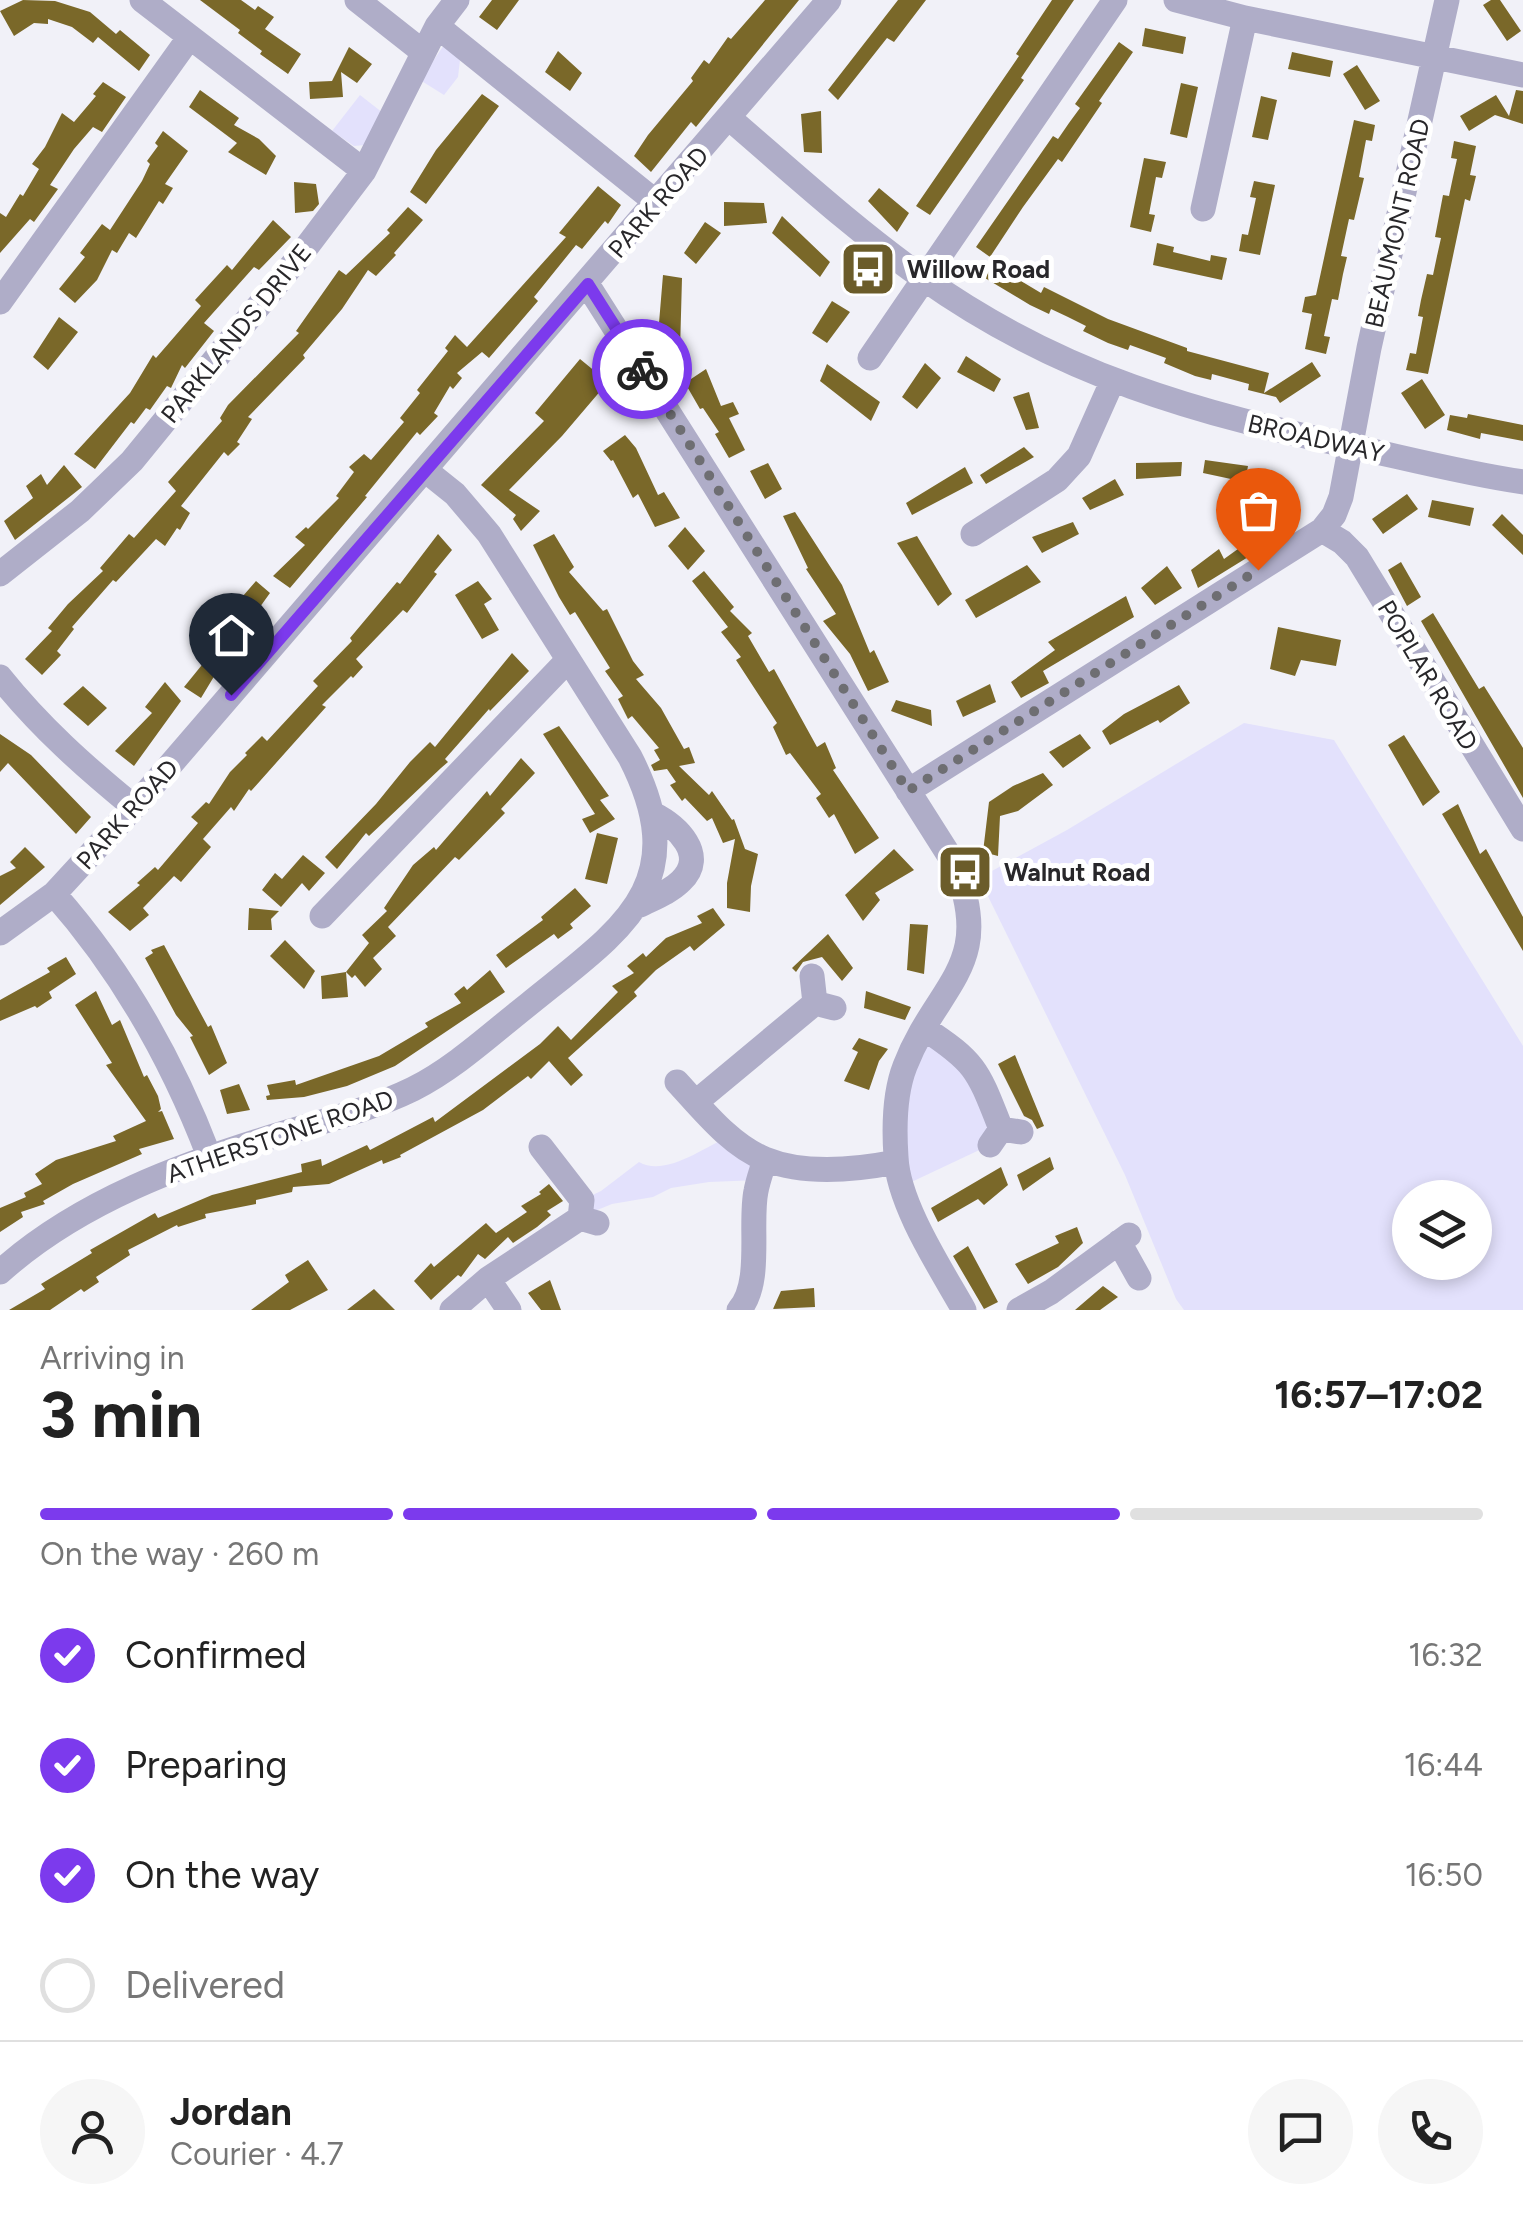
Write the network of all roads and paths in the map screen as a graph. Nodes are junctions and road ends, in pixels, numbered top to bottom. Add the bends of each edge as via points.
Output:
1 (142, 0) edge
2 (357, 0) edge
3 (457, 0) edge
4 (830, 0) edge
5 (1115, 0) edge
6 (1176, 0) edge
7 (1447, 0) edge
8 (1245, 18) junction
9 (436, 26) junction
10 (188, 38) junction
11 (424, 52) junction
12 (1434, 57) junction
13 (1523, 75) edge
14 (730, 118) junction
15 (364, 170) junction
16 (657, 203) junction
17 (1203, 209) dead end
18 (924, 279) junction
19 (588, 284) junction
20 (0, 302) edge
21 (870, 358) dead end
22 (1112, 382) junction
23 (1350, 446) junction
24 (425, 470) junction
25 (1523, 482) edge
26 (1322, 530) junction
27 (972, 534) dead end
28 (0, 574) edge
29 (568, 660) junction
30 (0, 677) edge
31 (908, 791) junction
32 (134, 807) junction
33 (653, 814) junction
34 (1523, 829) edge
35 (54, 894) junction
36 (640, 905) junction
37 (322, 916) dead end
38 (0, 933) edge
39 (812, 976) dead end
40 (924, 1028) junction
41 (678, 1082) dead end
42 (696, 1102) junction
43 (1004, 1135) dead end
44 (540, 1146) dead end
45 (209, 1156) junction
46 (766, 1160) junction
47 (896, 1162) junction
48 (0, 1272) edge
49 (1138, 1278) dead end
50 (488, 1279) junction
51 (452, 1310) edge
52 (509, 1310) edge
53 (739, 1310) edge
54 (964, 1310) edge
55 (1019, 1310) edge

1 - 10 street
2 - 11 street
3 - 9 street, PARKLANDS DRIVE
4 - 14 street, PARK ROAD
5 - 18 street
6 - 8 street
7 - 12 street, BEAUMONT ROAD
8 - 12 street
8 - 17 street
9 - 11 street, PARKLANDS DRIVE
9 - 16 street
10 - 15 street
10 - 20 street
11 - 15 street, PARKLANDS DRIVE
12 - 13 street
12 - 23 street, BEAUMONT ROAD
14 - 16 street, PARK ROAD
14 - 18 street, BROADWAY
15 - 28 street, PARKLANDS DRIVE via 132,461
16 - 19 street, PARK ROAD
18 - 21 street
18 - 22 street, BROADWAY
19 - 24 street, PARK ROAD
19 - 31 street
22 - 23 street, BROADWAY
22 - 27 street via 1079,456 1057,480
23 - 25 street, BROADWAY
23 - 26 street via 1341,497
24 - 29 street, ATHERSTONE ROAD via 489,534
24 - 32 street, PARK ROAD
26 - 31 street
26 - 34 street, POPLAR ROAD via 1356,558
29 - 33 street, ATHERSTONE ROAD via 630,758
29 - 37 street
30 - 32 street via 78,761
31 - 40 street via 954,863 968,911 964,964
32 - 35 street, PARK ROAD
33 - 36 street, ATHERSTONE ROAD via 654,856
33 - 36 street, ATHERSTONE ROAD via 680,832 690,848 690,868 668,891
35 - 38 street, PARK ROAD
35 - 45 street via 91,935 147,1022
36 - 45 street, ATHERSTONE ROAD via 475,1048 415,1088
39 - 42 street via 824,1005
40 - 43 street via 964,1055 981,1077
40 - 47 street via 896,1106
41 - 42 street
42 - 46 street
44 - 50 street via 582,1200 589,1220
45 - 48 street, ATHERSTONE ROAD via 77,1215
46 - 47 street via 858,1170
46 - 53 street via 756,1190 750,1279
47 - 54 street via 922,1237
49 - 55 street via 1124,1238
50 - 51 street
50 - 52 street

